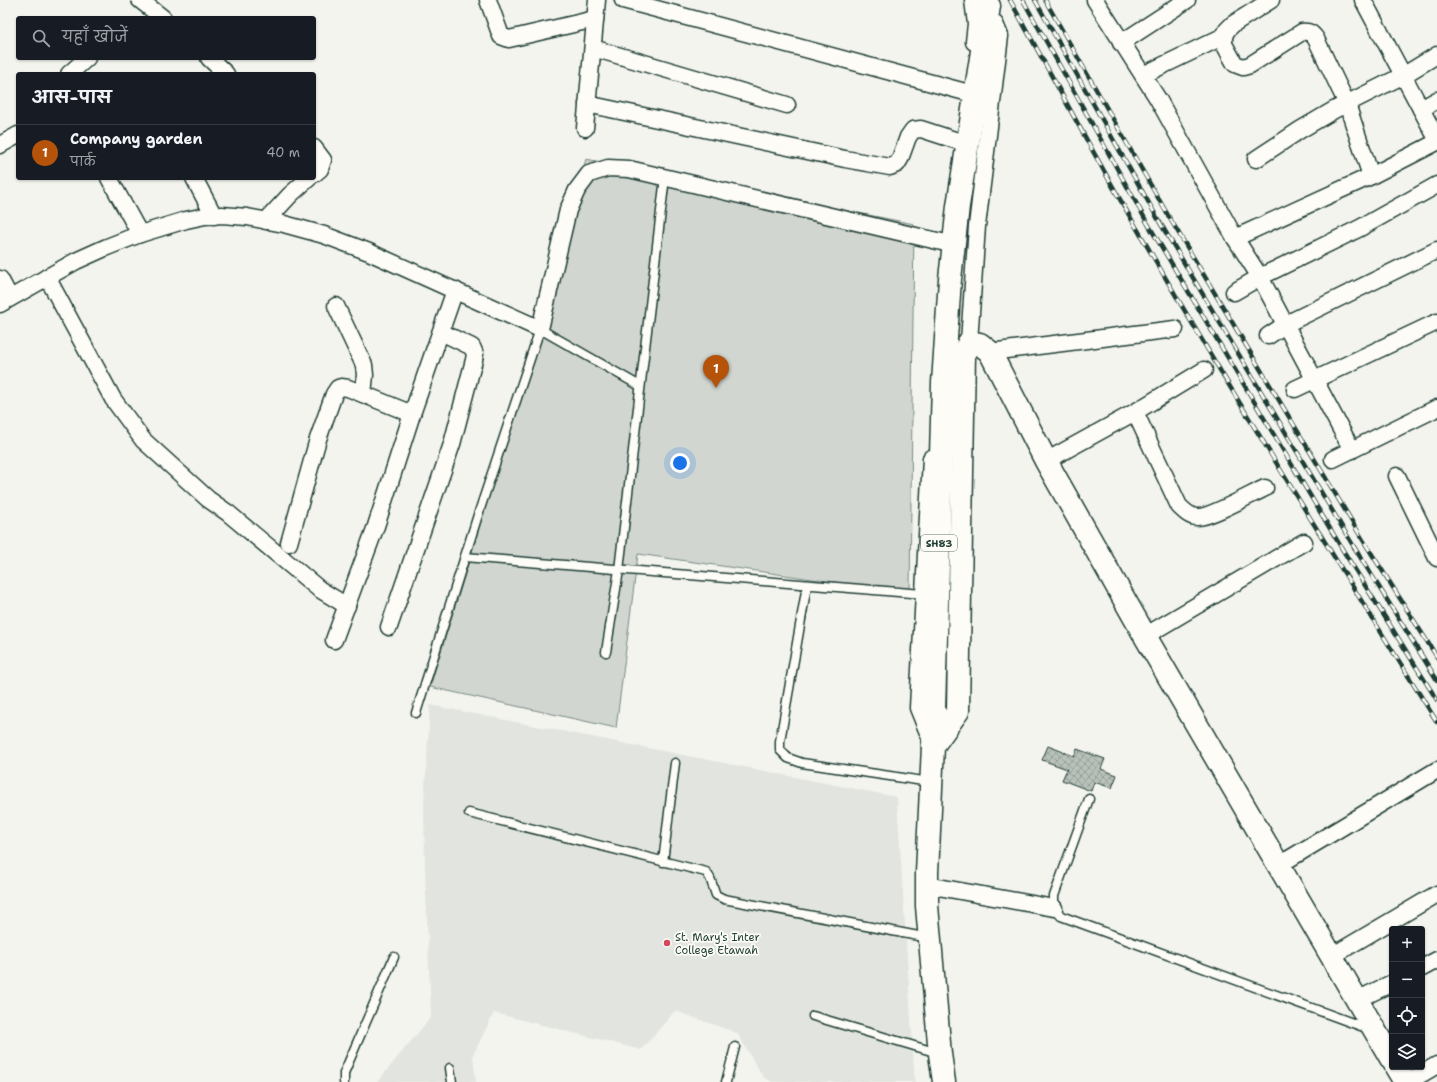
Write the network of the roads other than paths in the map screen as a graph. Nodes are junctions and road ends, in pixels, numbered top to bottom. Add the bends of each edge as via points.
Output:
1 (140, 0) edge
2 (488, 0) edge
3 (597, 0) edge
4 (623, 0) edge
5 (1095, 0) edge
6 (1187, 0) edge
7 (1271, 0) edge
8 (1363, 0) edge
9 (983, 8) edge
10 (160, 16) edge
11 (595, 19) junction
12 (1224, 36) junction
13 (1121, 43) junction
14 (592, 48) junction
15 (1437, 55) edge
16 (85, 60) edge
17 (211, 60) edge
18 (71, 72) edge
19 (224, 72) edge
20 (1142, 75) junction
21 (1404, 75) junction
22 (969, 93) junction
23 (1437, 100) edge
24 (587, 104) junction
25 (1347, 104) junction
26 (787, 105) dead end
27 (1422, 109) junction
28 (585, 128) dead end
29 (16, 136) edge
30 (1437, 140) edge
31 (961, 142) junction
32 (0, 145) edge
33 (316, 150) edge
34 (1256, 159) dead end
35 (316, 172) edge
36 (1371, 176) junction
37 (665, 177) junction
38 (110, 180) edge
39 (195, 180) edge
40 (307, 180) edge
41 (1437, 185) edge
42 (214, 216) junction
43 (266, 221) junction
44 (140, 234) junction
45 (1235, 238) junction
46 (946, 243) junction
47 (1437, 250) edge
48 (1260, 277) junction
49 (47, 278) junction
50 (0, 279) edge
51 (455, 290) junction
52 (1234, 292) dead end
53 (5, 301) edge
54 (336, 306) dead end
55 (1437, 322) edge
56 (1286, 324) junction
57 (540, 329) junction
58 (1175, 329) dead end
59 (441, 332) junction
60 (1268, 336) dead end
61 (969, 342) junction
62 (990, 352) junction
63 (1204, 370) dead end
64 (1314, 380) junction
65 (640, 386) junction
66 (1295, 389) dead end
67 (363, 394) junction
68 (1437, 408) edge
69 (1135, 412) junction
70 (412, 414) junction
71 (1352, 450) junction
72 (1333, 459) dead end
73 (1046, 461) junction
74 (1397, 476) dead end
75 (1265, 488) dead end
76 (289, 542) dead end
77 (1304, 542) dead end
78 (465, 557) junction
79 (1437, 558) edge
80 (619, 570) junction
81 (807, 585) junction
82 (923, 594) junction
83 (347, 606) junction
84 (389, 627) dead end
85 (1145, 636) junction
86 (334, 640) dead end
87 (606, 652) dead end
88 (416, 713) dead end
89 (933, 746) junction
90 (676, 763) dead end
91 (1437, 770) edge
92 (931, 782) junction
93 (1088, 800) dead end
94 (469, 813) dead end
95 (663, 862) junction
96 (1279, 865) junction
97 (927, 885) junction
98 (1437, 894) edge
99 (1054, 908) junction
100 (930, 938) junction
101 (1332, 956) junction
102 (394, 957) dead end
103 (1437, 960) edge
104 (1425, 966) edge
105 (1389, 984) edge
106 (1357, 1000) junction
107 (813, 1016) dead end
108 (1375, 1031) junction
109 (735, 1047) dead end
110 (940, 1054) junction
111 (1389, 1055) edge
112 (1437, 1064) edge
113 (450, 1068) dead end
114 (1398, 1070) edge
115 (344, 1082) edge
116 (452, 1082) edge
117 (726, 1082) edge
118 (944, 1082) edge
119 (1406, 1082) edge

1 - 10 street
2 - 11 street via 501,36 509,39
3 - 11 street
4 - 22 street
5 - 13 street
6 - 13 street
7 - 12 street via 1233,24
8 - 21 street
9 - 22 street via 976,24
9 - 61 street via 1000,36 977,226
9 - 89 street, SH83 via 950,279 943,382
11 - 14 street
12 - 20 street
12 - 25 street via 1224,44 1235,64 1243,67 1307,31 1316,39
13 - 20 street
14 - 24 street
14 - 26 street
15 - 21 street
16 - 18 street
17 - 19 street
20 - 45 street via 1182,141
21 - 25 street
21 - 27 street
22 - 31 street
23 - 27 street
24 - 28 street
24 - 31 street via 845,160 890,167 900,160 913,130 921,129
25 - 34 street via 1300,130
25 - 36 street
27 - 30 street
29 - 32 street
30 - 36 street
31 - 46 street
33 - 35 street via 323,160
36 - 45 street
37 - 46 street
37 - 57 street via 629,169 608,168 588,174 568,210
37 - 65 lane
38 - 44 street
39 - 42 street
40 - 43 street
41 - 48 street via 1360,228
42 - 43 street
42 - 44 street via 186,220
43 - 51 street via 324,235
44 - 49 street via 76,261
45 - 48 street
46 - 82 street
47 - 56 street
48 - 52 street
48 - 56 street
49 - 53 street
49 - 83 street via 113,399 143,440 208,500 228,513 319,589
50 - 53 street
51 - 57 street
51 - 59 street
54 - 67 street via 364,364
55 - 64 street
56 - 60 street
56 - 64 street
57 - 65 lane
57 - 78 lane
58 - 62 street
59 - 70 street
59 - 84 street via 472,347 474,360 452,444
61 - 62 street via 980,344
61 - 89 street via 964,353 958,711
62 - 73 street
63 - 69 street
64 - 66 street
64 - 71 street
65 - 80 lane
67 - 70 street
67 - 76 street via 341,387 336,390 318,439
68 - 71 street
69 - 73 street
69 - 75 street via 1179,506 1186,513 1197,518 1208,516
70 - 83 street
71 - 72 street
73 - 85 street
74 - 79 street
77 - 85 street
78 - 80 lane
78 - 88 lane
80 - 81 lane
80 - 87 lane
81 - 82 lane
81 - 92 lane via 780,750 788,758 802,763
82 - 89 street via 918,708
83 - 86 street
85 - 96 street
89 - 92 street, SH83
90 - 95 lane
91 - 96 street
92 - 97 street, SH83
93 - 99 lane via 1054,896
94 - 95 lane
95 - 100 lane via 706,872 716,895 724,899
96 - 101 street
97 - 99 street
97 - 100 street, SH83
98 - 101 street
99 - 108 lane via 1061,916 1074,921
100 - 110 street, SH83
101 - 106 street
102 - 115 lane via 344,1073
103 - 104 street
105 - 106 street
106 - 108 street
107 - 110 lane
108 - 111 street
109 - 117 lane
110 - 118 street, SH83
112 - 119 street
113 - 116 lane
114 - 119 street

